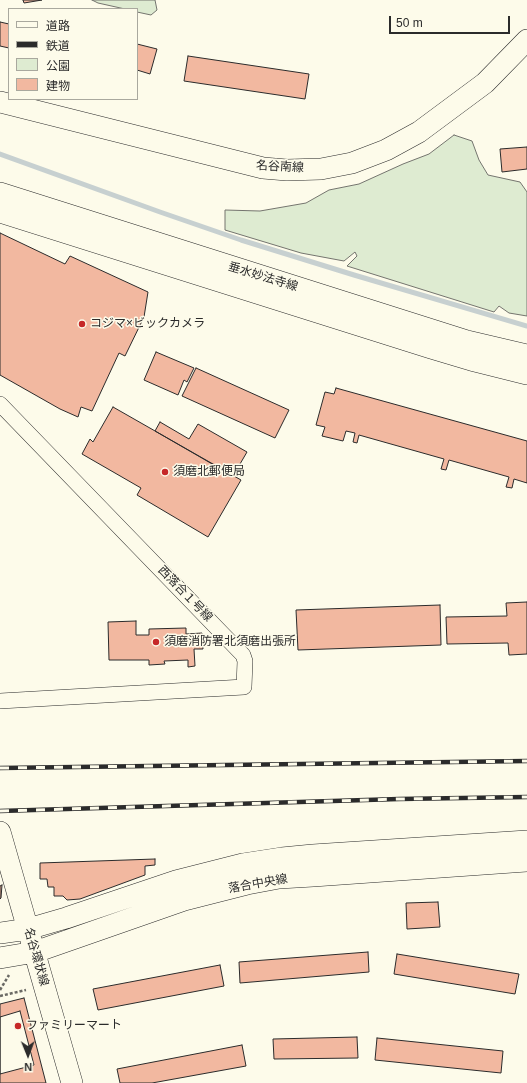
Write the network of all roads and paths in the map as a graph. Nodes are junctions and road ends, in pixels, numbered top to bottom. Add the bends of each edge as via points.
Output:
1 (527, 40) edge
2 (0, 102) edge
3 (0, 192) edge
4 (0, 212) edge
5 (527, 355) edge
6 (527, 374) edge
7 (0, 404) edge
8 (0, 701) edge
9 (0, 832) edge
10 (527, 841) edge
11 (527, 861) edge
12 (28, 929) junction
13 (0, 933) edge
14 (35, 952) junction
15 (5, 966) edge
16 (0, 990) edge
17 (26, 990) dead end
18 (0, 996) edge
19 (72, 1083) edge

1 - 2 street, 名谷南線 via 485,83 419,132 386,150 352,163 321,169 263,168
3 - 5 street, 垂水妙法寺線 via 459,338
4 - 6 street, 垂水妙法寺線 via 431,348
7 - 8 street, 西落合１号線 via 238,649 245,661 244,687
9 - 12 street, 名谷環状線
10 - 12 street, 落合中央線 via 305,856 243,864 176,881
11 - 14 street, 落合中央線 via 279,878 184,900
12 - 13 street, 落合中央線
12 - 14 street, 名谷環状線
14 - 15 street, 落合中央線
14 - 19 street, 名谷環状線
15 - 16 path
17 - 18 path

